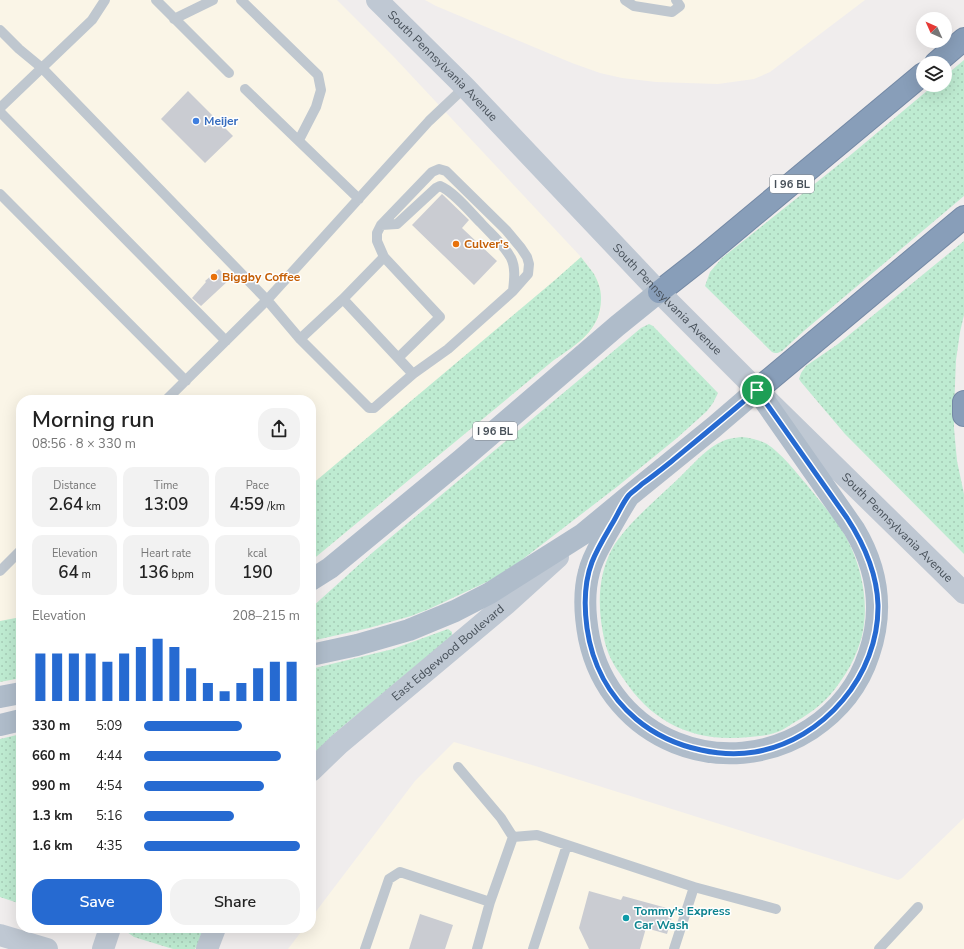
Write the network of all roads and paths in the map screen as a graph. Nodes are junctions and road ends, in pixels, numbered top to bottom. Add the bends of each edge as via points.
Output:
1 (105, 0) edge
2 (156, 0) edge
3 (213, 0) edge
4 (241, 0) edge
5 (377, 0) edge
6 (625, 0) edge
7 (676, 0) edge
8 (174, 19) junction
9 (0, 30) edge
10 (964, 39) edge
11 (944, 56) edge
12 (42, 68) junction
13 (229, 73) dead end
14 (916, 80) edge
15 (465, 87) junction
16 (246, 88) dead end
17 (0, 108) edge
18 (0, 112) edge
19 (299, 140) junction
20 (0, 194) edge
21 (359, 199) junction
22 (964, 217) edge
23 (381, 225) junction
24 (384, 257) junction
25 (513, 291) junction
26 (659, 292) junction
27 (343, 298) junction
28 (267, 300) junction
29 (300, 339) junction
30 (226, 341) junction
31 (398, 358) junction
32 (413, 374) junction
33 (186, 381) junction
34 (757, 390) junction
35 (171, 395) edge
36 (964, 402) edge
37 (964, 415) edge
38 (629, 496) junction
39 (583, 534) junction
40 (16, 555) edge
41 (330, 568) junction
42 (0, 571) edge
43 (316, 577) edge
44 (316, 583) edge
45 (964, 593) edge
46 (316, 654) edge
47 (16, 693) edge
48 (0, 697) edge
49 (16, 721) edge
50 (0, 725) edge
51 (316, 766) edge
52 (458, 767) dead end
53 (513, 837) junction
54 (567, 845) junction
55 (694, 887) junction
56 (490, 902) junction
57 (918, 907) dead end
58 (776, 909) dead end
59 (108, 933) edge
60 (213, 933) edge
61 (0, 935) edge
62 (47, 949) edge
63 (103, 949) edge
64 (208, 949) edge
65 (365, 949) edge
66 (477, 949) edge
67 (533, 949) edge
68 (674, 949) edge
69 (879, 949) edge

1 - 12 lane via 92,20
2 - 8 lane
3 - 8 lane
4 - 19 lane via 318,75 320,95
5 - 15 main road, South Pennsylvania Avenue
6 - 7 lane via 634,6 672,12 680,6
8 - 13 lane
9 - 12 lane
10 - 11 highway
12 - 17 lane
12 - 28 lane
14 - 26 highway, I 96 BL
15 - 21 lane via 429,121
15 - 26 main road, South Pennsylvania Avenue
16 - 19 lane
18 - 30 lane
19 - 21 lane
20 - 33 lane
21 - 28 lane
22 - 34 highway
23 - 24 lane via 377,241
23 - 25 lane via 397,224 436,188 444,188 461,202 512,259
23 - 25 lane via 432,172 439,169 446,171 506,230 527,257 528,274
24 - 27 lane
24 - 31 lane via 440,317
25 - 32 lane via 448,349
26 - 34 main road, South Pennsylvania Avenue
26 - 41 main road, I 96 BL
27 - 29 lane
27 - 31 lane
28 - 29 lane
28 - 30 lane
29 - 32 lane via 369,408 374,408
30 - 33 lane
31 - 32 lane
33 - 35 lane
34 - 38 main road
34 - 38 main road via 854,529 864,547 874,576 877,594 874,640 864,667 852,688 826,718 796,738 773,747 755,752 721,753 670,741 649,730 625,709 610,691 593,655 586,622 585,597 592,560
34 - 45 main road, South Pennsylvania Avenue
36 - 37 highway
38 - 39 main road
39 - 46 main road via 490,593 455,611 409,630
39 - 51 main road, East Edgewood Boulevard via 506,604
40 - 42 lane
41 - 43 main road, I 96 BL
41 - 44 main road
47 - 48 main road
49 - 50 main road
52 - 53 lane via 501,818
53 - 54 lane via 537,835
53 - 56 lane
54 - 55 lane
54 - 67 lane
55 - 58 lane
55 - 68 lane
56 - 65 lane via 400,872 389,879
56 - 66 lane
57 - 69 lane
59 - 63 main road
60 - 64 main road
61 - 62 main road

